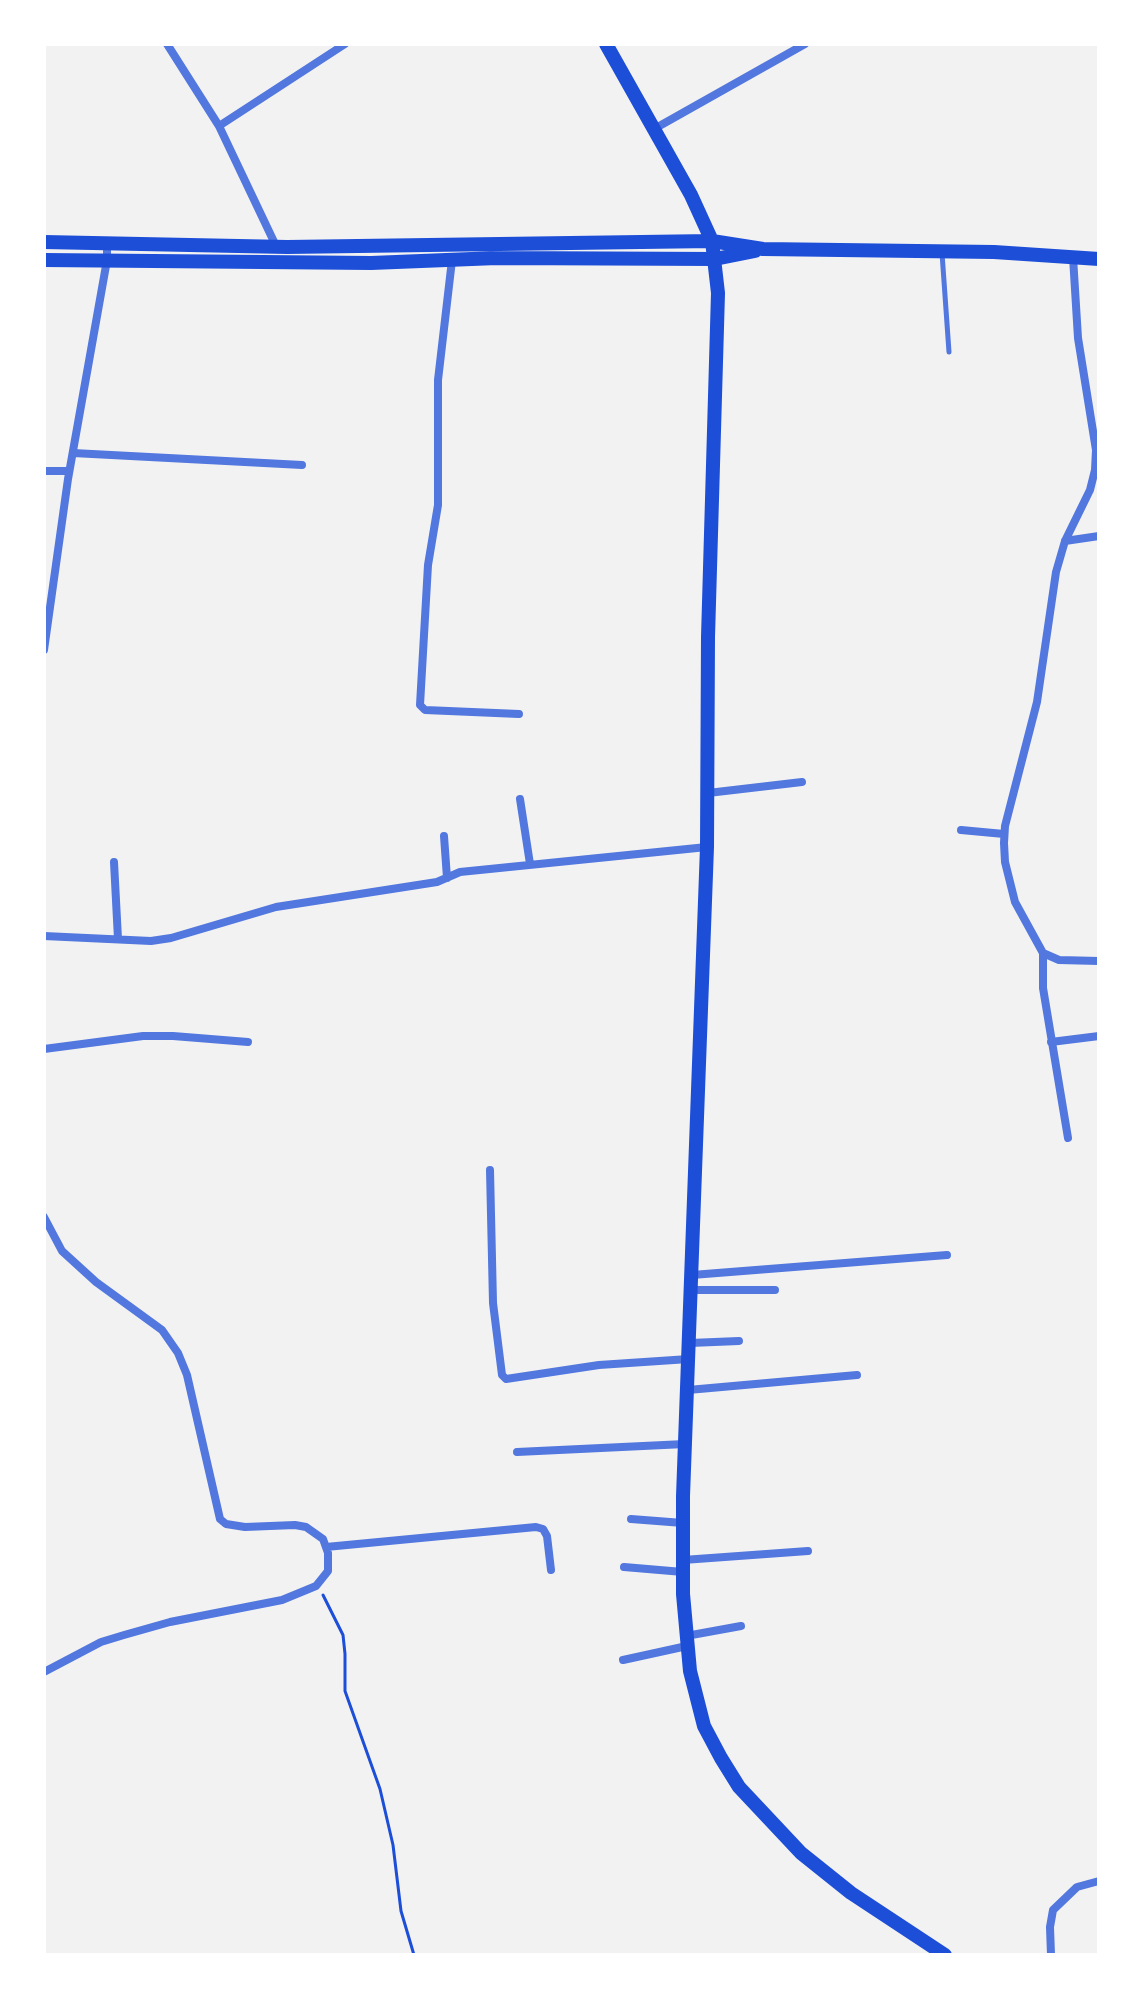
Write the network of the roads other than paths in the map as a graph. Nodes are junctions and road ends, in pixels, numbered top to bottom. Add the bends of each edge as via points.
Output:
1 (167, 44) edge
2 (345, 44) edge
3 (606, 44) edge
4 (805, 44) edge
5 (219, 126) junction
6 (654, 129) junction
7 (712, 241) junction
8 (44, 242) edge
9 (107, 243) junction
10 (276, 246) junction
11 (763, 249) junction
12 (942, 250) junction
13 (1073, 257) junction
14 (715, 259) junction
15 (1099, 259) edge
16 (44, 260) edge
17 (107, 260) junction
18 (452, 260) junction
19 (949, 352) dead end
20 (73, 453) junction
21 (302, 465) dead end
22 (44, 471) edge
23 (69, 471) junction
24 (1099, 536) edge
25 (1065, 541) junction
26 (44, 650) edge
27 (519, 714) dead end
28 (802, 782) dead end
29 (708, 793) junction
30 (520, 799) dead end
31 (961, 830) dead end
32 (1004, 834) junction
33 (444, 836) dead end
34 (707, 847) junction
35 (114, 862) dead end
36 (530, 864) junction
37 (447, 878) junction
38 (44, 936) edge
39 (118, 939) junction
40 (1043, 953) junction
41 (1099, 961) edge
42 (1099, 1036) edge
43 (248, 1042) dead end
44 (1051, 1042) junction
45 (44, 1049) edge
46 (1068, 1138) dead end
47 (490, 1170) dead end
48 (44, 1217) edge
49 (947, 1255) dead end
50 (692, 1283) junction
51 (775, 1290) dead end
52 (739, 1341) dead end
53 (690, 1343) junction
54 (689, 1359) junction
55 (857, 1375) dead end
56 (688, 1390) junction
57 (685, 1444) junction
58 (517, 1452) dead end
59 (631, 1519) dead end
60 (683, 1523) junction
61 (326, 1547) junction
62 (808, 1551) dead end
63 (683, 1566) junction
64 (624, 1567) dead end
65 (551, 1570) dead end
66 (741, 1626) dead end
67 (687, 1641) junction
68 (623, 1660) dead end
69 (44, 1672) edge
70 (1099, 1881) edge
71 (945, 1955) edge
72 (1051, 1955) edge

1 - 5 street
2 - 5 street
3 - 6 main road
4 - 6 street
5 - 10 street
6 - 7 main road
7 - 10 main road
7 - 11 main road
7 - 14 main road
8 - 9 main road
9 - 10 main road
9 - 17 street
11 - 12 main road
11 - 14 main road
12 - 13 main road
12 - 19 lane
13 - 15 main road
13 - 25 street via 1078,338 1096,450 1090,490
14 - 18 main road
14 - 29 main road
16 - 17 main road
17 - 18 main road
17 - 20 street
18 - 27 street via 438,380 438,505 428,565 420,705 425,710
20 - 21 street
20 - 23 street
22 - 23 street
23 - 26 street
24 - 25 street
25 - 32 street via 1037,702
28 - 29 street
29 - 34 main road
30 - 36 street
31 - 32 street
32 - 40 street via 1015,902
33 - 37 street
34 - 36 street
34 - 50 main road
35 - 39 street
36 - 37 street
37 - 39 street via 276,907 171,938
38 - 39 street
40 - 41 street via 1059,960
40 - 44 street
42 - 44 street
43 - 45 street via 143,1036
44 - 46 street
47 - 54 street via 493,1303 506,1379
48 - 61 street via 62,1251 162,1330 178,1353 220,1519 245,1527 306,1527
49 - 50 street
50 - 51 street
50 - 53 main road
52 - 53 street
53 - 54 main road
54 - 56 main road
55 - 56 street
56 - 57 main road
57 - 58 street
57 - 60 main road
59 - 60 street
60 - 63 main road
61 - 65 street via 536,1527 547,1536
61 - 69 street via 328,1571 316,1586 282,1600 101,1642
62 - 63 street
63 - 64 street
63 - 67 main road
66 - 67 street
67 - 68 street
67 - 71 main road via 704,1726 739,1787 801,1853
70 - 72 street via 1077,1887 1053,1910

